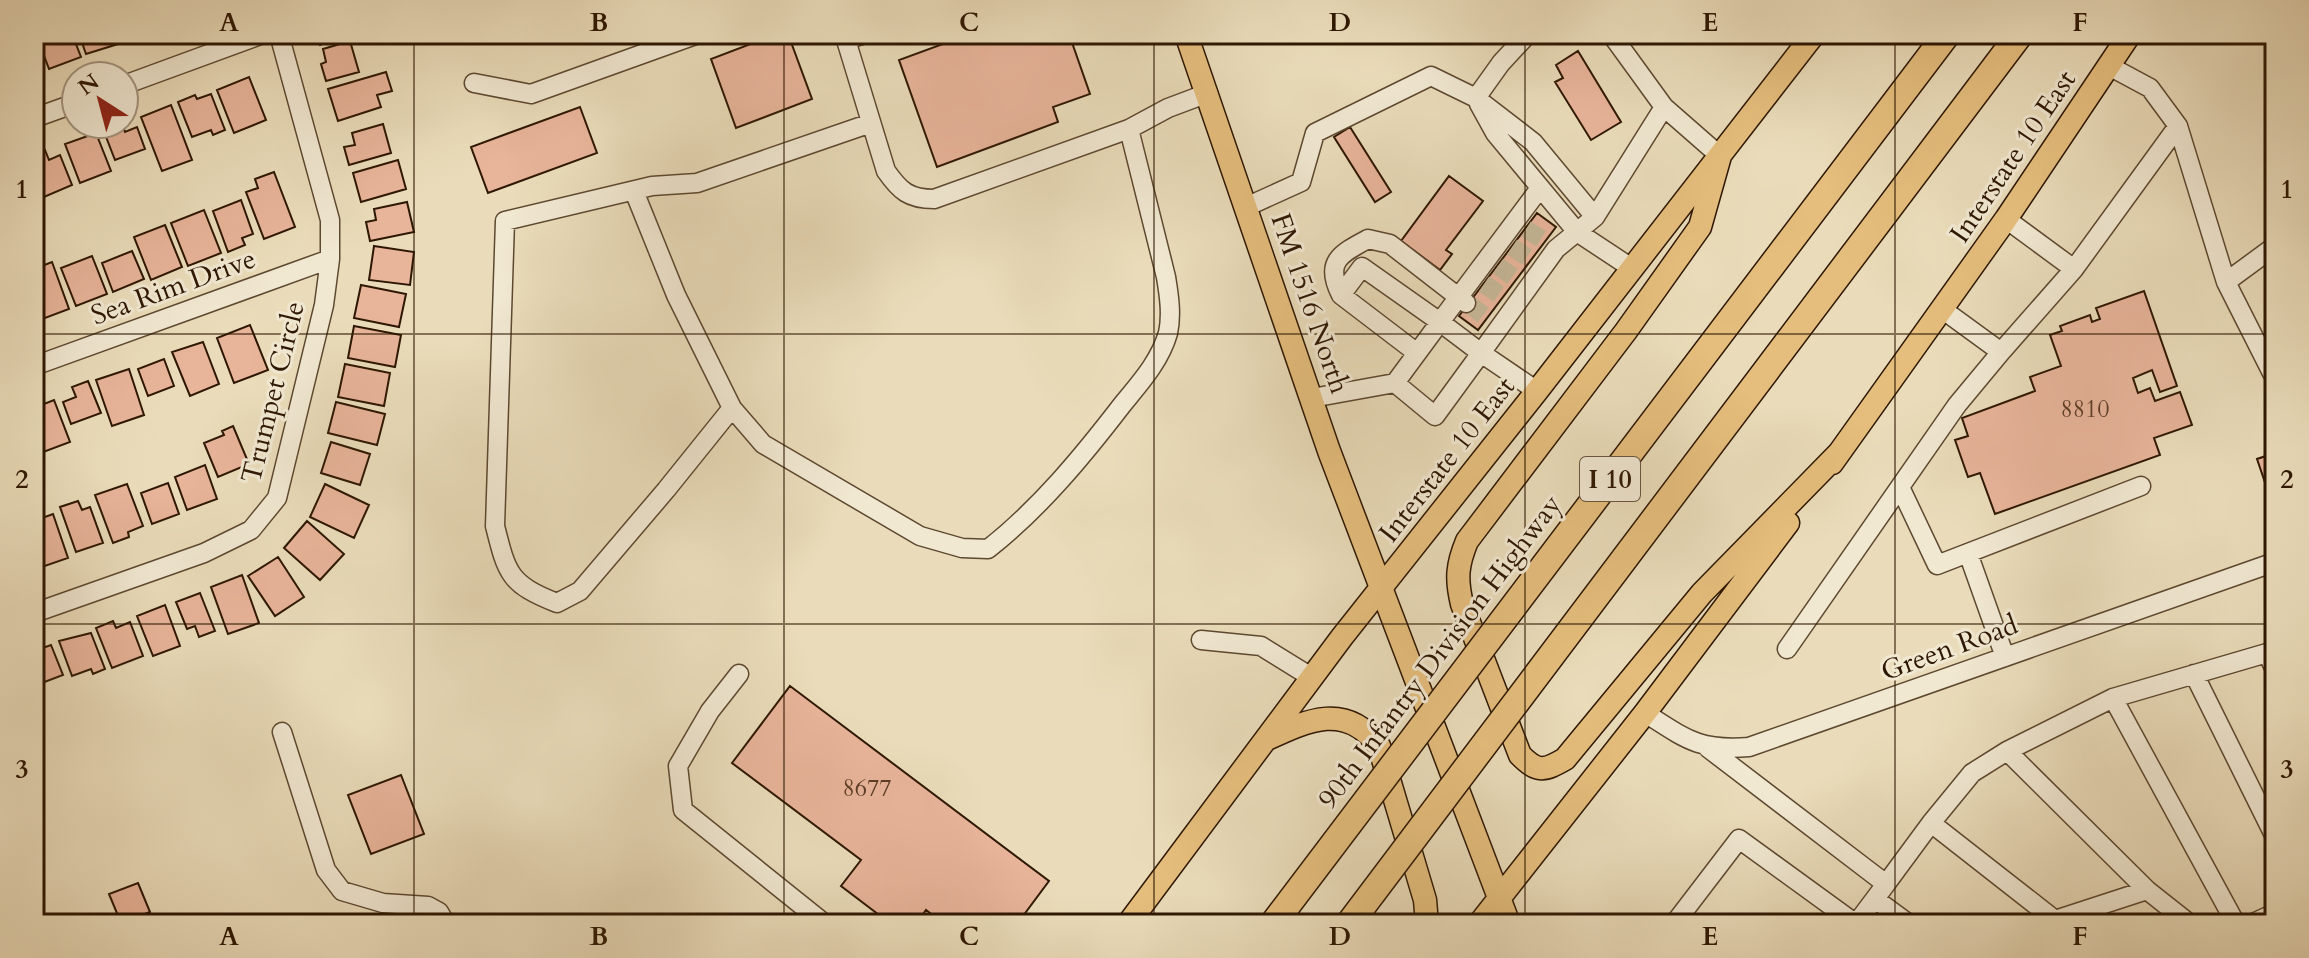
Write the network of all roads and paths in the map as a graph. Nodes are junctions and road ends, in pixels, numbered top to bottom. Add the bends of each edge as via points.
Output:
1 (263, 34) edge
2 (279, 34) edge
3 (698, 34) edge
4 (865, 34) edge
5 (1186, 34) edge
6 (1528, 34) edge
7 (1611, 34) edge
8 (1814, 34) edge
9 (1947, 34) edge
10 (2020, 34) edge
11 (2130, 34) edge
12 (2109, 66) junction
13 (140, 79) edge
14 (474, 83) dead end
15 (1208, 93) junction
16 (1476, 98) junction
17 (1664, 107) junction
18 (60, 109) edge
19 (34, 118) edge
20 (871, 123) junction
21 (2178, 126) junction
22 (1129, 129) junction
23 (1720, 156) junction
24 (1540, 188) junction
25 (634, 191) junction
26 (1246, 207) junction
27 (1595, 217) junction
28 (2006, 219) junction
29 (1577, 232) junction
30 (2275, 246) edge
31 (330, 259) junction
32 (1633, 269) junction
33 (2074, 269) junction
34 (2226, 282) junction
35 (1341, 295) junction
36 (1464, 300) junction
37 (1942, 309) junction
38 (1440, 322) junction
39 (2001, 352) junction
40 (1417, 353) junction
41 (1481, 353) junction
42 (34, 366) edge
43 (2275, 373) edge
44 (1395, 383) junction
45 (1537, 391) junction
46 (1312, 398) junction
47 (732, 408) junction
48 (1839, 453) junction
49 (2141, 486) dead end
50 (1900, 487) junction
51 (1968, 553) junction
52 (2275, 562) edge
53 (1381, 590) junction
54 (34, 613) edge
55 (1201, 640) dead end
56 (1787, 649) dead end
57 (2005, 657) junction
58 (2275, 670) edge
59 (739, 674) dead end
60 (2194, 674) junction
61 (1311, 677) junction
62 (2113, 698) junction
63 (1645, 713) junction
64 (282, 732) dead end
65 (1264, 740) junction
66 (1708, 748) junction
67 (2007, 751) junction
68 (1931, 823) junction
69 (2275, 837) edge
70 (1886, 884) junction
71 (2147, 890) junction
72 (1498, 899) junction
73 (1875, 899) junction
74 (2275, 913) edge
75 (446, 924) edge
76 (825, 924) edge
77 (1128, 924) edge
78 (1273, 924) edge
79 (1349, 924) edge
80 (1427, 924) edge
81 (1479, 924) edge
82 (1509, 924) edge
83 (1674, 924) edge
84 (1856, 924) edge
85 (1909, 924) edge
86 (2190, 924) edge
87 (2236, 924) edge
88 (2251, 924) edge

1 - 13 street
2 - 31 street, Trumpet Circle via 330,220
3 - 14 street via 531,94
4 - 20 street via 846,40
5 - 15 main road, FM 1516 North
6 - 16 street
7 - 17 street
8 - 23 main road, Interstate 10 East
9 - 78 highway, 90th Infantry Division Highway / I 10, bridge
10 - 79 highway, I 10, bridge
11 - 12 main road, Interstate 10 East
12 - 21 street via 2150,88
12 - 28 main road, Interstate 10 East
15 - 22 street
15 - 26 main road, FM 1516 North
16 - 24 street via 1495,133
16 - 26 street via 1431,76 1315,133 1301,182
16 - 27 street via 1533,142
17 - 23 street
17 - 27 street
18 - 19 street
20 - 22 street via 892,180 907,196 922,199
20 - 25 street via 697,183
21 - 33 street
21 - 34 street
22 - 47 street via 1166,277 1168,331 1156,362 1093,444 1018,525 988,549 920,536 763,444
23 - 32 main road, Interstate 10 East
23 - 48 main road via 1700,227 1467,541 1458,563 1462,604 1520,755 1532,767 1547,769 1565,759 1702,593
24 - 29 street
24 - 36 street via 1521,225
25 - 47 street via 676,295
25 - 47 street via 505,221 495,526 506,570 530,593 557,603 580,591
26 - 46 main road, FM 1516 North
27 - 29 street
28 - 33 street
28 - 37 main road, Interstate 10 East
29 - 32 street
29 - 41 street via 1550,245 1493,322
30 - 34 street
31 - 42 street, Sea Rim Drive
31 - 54 street, Trumpet Circle via 324,305 277,498 251,530 204,553
32 - 45 main road, Interstate 10 East
33 - 39 street
34 - 43 street
35 - 36 street via 1333,279 1335,262 1368,239 1390,244
35 - 38 street via 1362,267
35 - 40 street
36 - 38 street
37 - 39 street
37 - 48 main road, Interstate 10 East
38 - 40 street
38 - 41 street
39 - 50 street
40 - 44 street
41 - 44 street via 1435,416
41 - 45 street
44 - 46 street
45 - 53 main road, Interstate 10 East
46 - 53 main road, FM 1516 North
48 - 63 main road, Interstate 10 East
49 - 51 street
50 - 51 street via 1937,565
50 - 56 street
51 - 57 street
52 - 57 street, Green Road
53 - 61 main road, Interstate 10 East
53 - 72 main road, FM 1516 North
55 - 61 street via 1261,646
57 - 66 street, Green Road via 1749,747
58 - 60 street via 2267,653
59 - 76 street via 678,766 683,810
60 - 62 street
60 - 69 street
61 - 65 main road, Interstate 10 East
62 - 67 street
62 - 87 street
63 - 66 street, Green Road
63 - 72 main road, Interstate 10 East
64 - 75 street via 333,882 342,891 383,903 428,906
65 - 77 main road, Interstate 10 East
65 - 80 main road via 1326,718 1348,721 1368,732 1379,746 1425,900
66 - 70 street
67 - 68 street via 1972,773
67 - 71 street
68 - 70 street
68 - 71 street via 2055,920
70 - 73 street
71 - 86 street
72 - 81 main road, Interstate 10 East
72 - 82 main road, FM 1516 North
73 - 84 street
73 - 85 street
74 - 88 street
83 - 84 street via 1739,839

